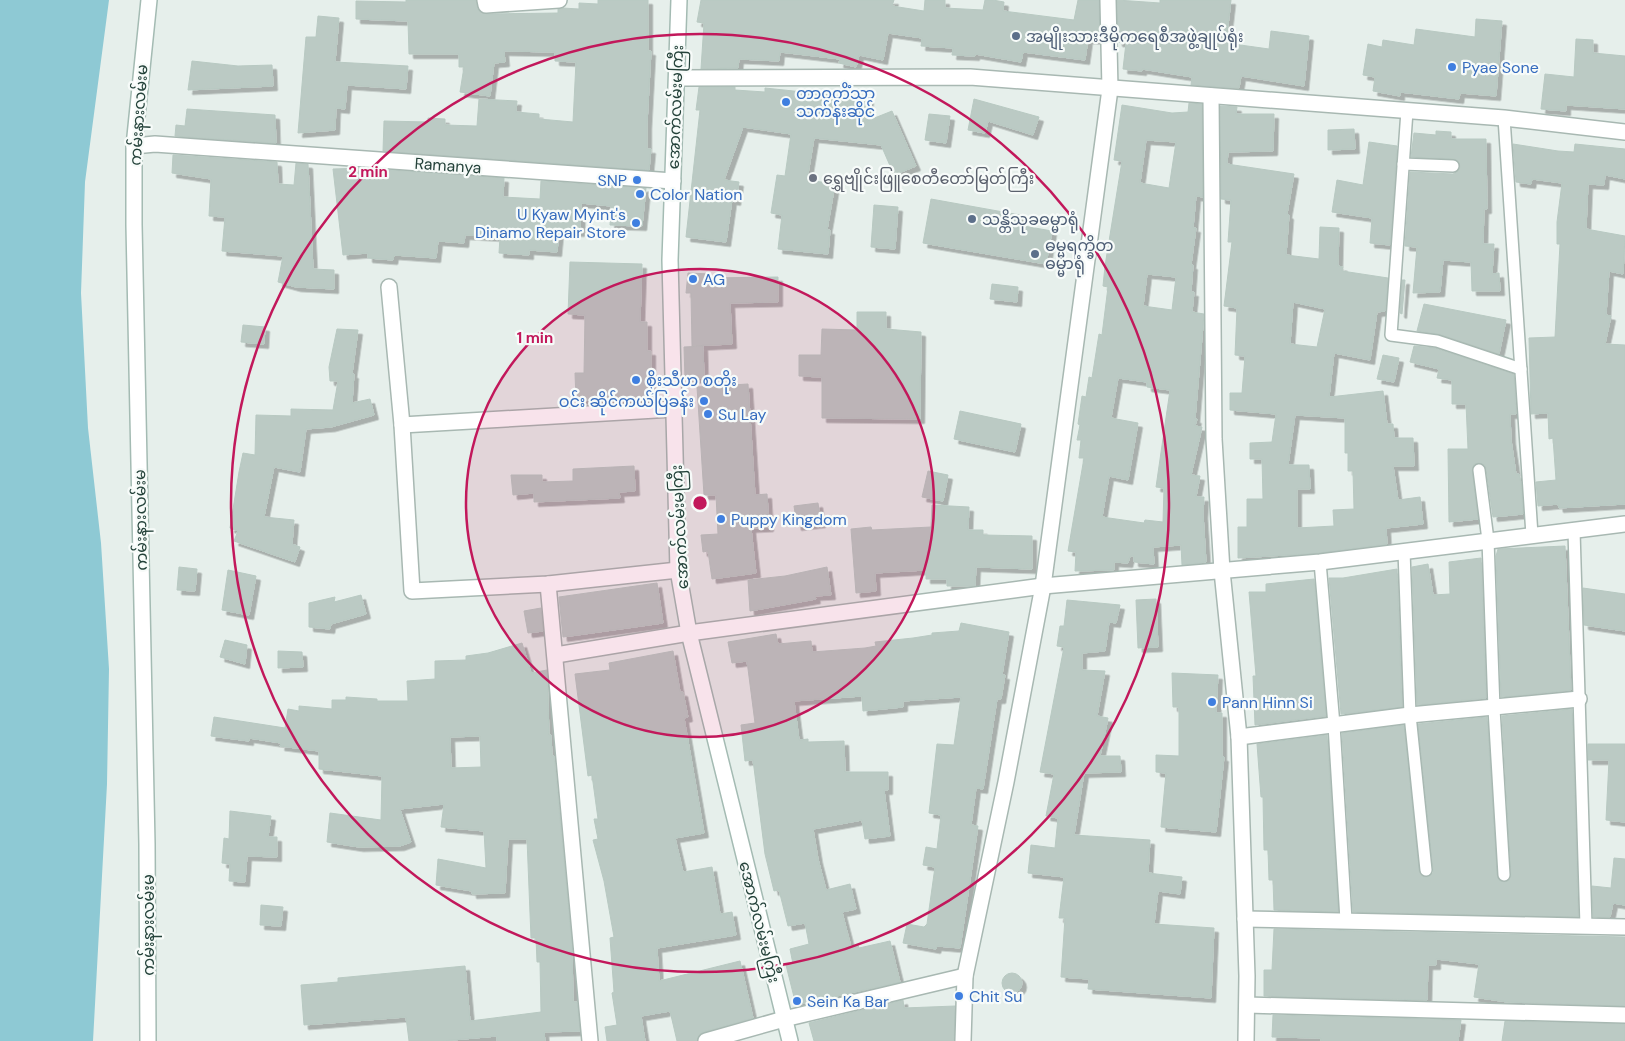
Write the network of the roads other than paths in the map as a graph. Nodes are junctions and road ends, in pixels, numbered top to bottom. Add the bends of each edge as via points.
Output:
1 (149, 0) edge
2 (486, 0) edge
3 (559, 0) edge
4 (678, 0) edge
5 (1108, 0) edge
6 (676, 78) junction
7 (1110, 89) junction
8 (1211, 96) junction
9 (1407, 111) junction
10 (1504, 118) junction
11 (1625, 132) edge
12 (134, 146) junction
13 (1403, 164) junction
14 (1453, 166) dead end
15 (673, 181) junction
16 (389, 287) dead end
17 (1521, 369) junction
18 (673, 409) junction
19 (402, 425) junction
20 (1479, 470) dead end
21 (1625, 524) edge
22 (1574, 531) junction
23 (1532, 535) junction
24 (1488, 540) junction
25 (1404, 551) junction
26 (1320, 562) junction
27 (678, 570) junction
28 (1222, 571) junction
29 (548, 584) junction
30 (1043, 586) junction
31 (688, 633) junction
32 (556, 655) junction
33 (1579, 699) junction
34 (1494, 709) junction
35 (1410, 715) junction
36 (1334, 725) junction
37 (1239, 737) junction
38 (1426, 870) dead end
39 (1504, 875) dead end
40 (1245, 918) junction
41 (1346, 920) junction
42 (1586, 926) junction
43 (1625, 927) edge
44 (965, 976) junction
45 (1247, 1005) junction
46 (1625, 1015) edge
47 (784, 1019) junction
48 (148, 1041) edge
49 (590, 1041) edge
50 (706, 1041) edge
51 (790, 1041) edge
52 (963, 1041) edge
53 (1246, 1041) edge

1 - 12 street, ကမ်းနားလမ်းမ
2 - 3 street via 486,6
4 - 6 street, အောက်လမ်းမကြီး
5 - 7 street
6 - 7 street via 970,77
6 - 15 street, အောက်လမ်းမကြီး
7 - 8 street
7 - 30 street
8 - 9 street
8 - 28 street via 1214,439
9 - 10 street
9 - 13 lane
10 - 11 street
10 - 17 lane
12 - 15 street, Ramanya via 155,144
12 - 48 street, ကမ်းနားလမ်းမ
13 - 14 lane
13 - 17 lane via 1391,335 1437,341
15 - 18 street, အောက်လမ်းမကြီး via 670,260
16 - 19 street
17 - 23 lane
18 - 19 street
18 - 27 street, အောက်လမ်းမကြီး
19 - 29 street via 412,591
20 - 24 lane
21 - 22 street
22 - 23 street
22 - 33 lane
23 - 24 street
24 - 25 street
24 - 34 lane
25 - 26 street
25 - 35 lane
26 - 28 street
26 - 36 lane
27 - 29 street
27 - 31 street, အောက်လမ်းမကြီး
28 - 30 street
28 - 37 street
29 - 32 street
30 - 31 street
30 - 44 street
31 - 32 street
31 - 47 street, အောက်လမ်းမကြီး
32 - 49 street
33 - 34 street
33 - 42 lane
34 - 35 street
34 - 39 lane
35 - 36 street
35 - 38 lane
36 - 37 street
36 - 41 lane
37 - 40 street
40 - 41 street
40 - 45 street
41 - 42 street
42 - 43 street
44 - 47 street
44 - 52 street
45 - 46 street
45 - 53 street
47 - 50 street
47 - 51 street, အောက်လမ်းမကြီး

